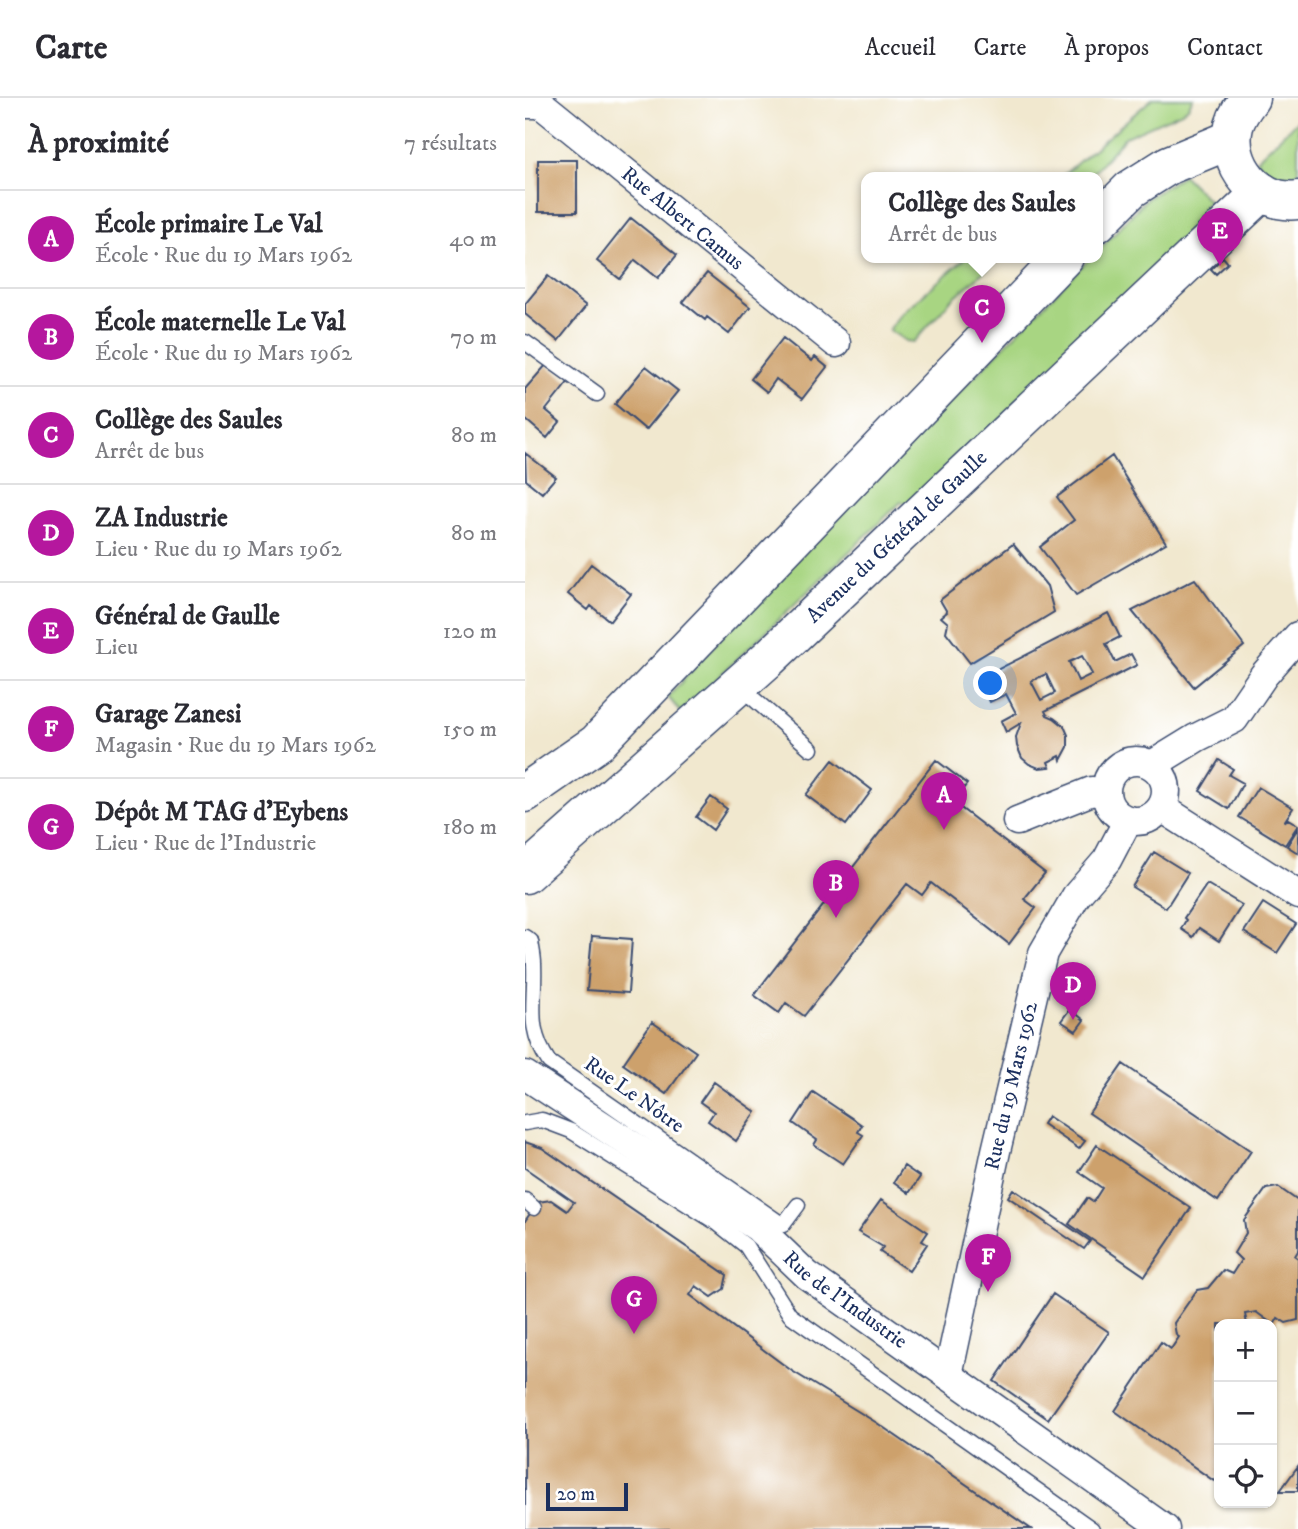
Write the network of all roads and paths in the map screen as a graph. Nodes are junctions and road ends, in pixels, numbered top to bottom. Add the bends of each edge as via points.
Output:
1 (1249, 98) edge
2 (525, 104) edge
3 (1232, 139) junction
4 (1280, 196) edge
5 (1103, 217) edge
6 (1057, 263) edge
7 (525, 342) edge
8 (836, 344) dead end
9 (597, 394) dead end
10 (1298, 636) edge
11 (738, 685) junction
12 (597, 743) junction
13 (811, 749) dead end
14 (1152, 765) junction
15 (525, 793) edge
16 (1106, 794) junction
17 (525, 807) edge
18 (1162, 808) junction
19 (1128, 820) junction
20 (1017, 821) dead end
21 (525, 874) edge
22 (1298, 895) edge
23 (525, 937) edge
24 (525, 1075) edge
25 (525, 1123) edge
26 (798, 1205) dead end
27 (948, 1376) junction
28 (1092, 1529) edge
29 (1165, 1529) edge

1 - 3 main road via 1234,124
2 - 8 street, Rue Albert Camus via 541,104
3 - 4 main road via 1234,155 1249,183
3 - 5 main road via 1169,164 1131,189
4 - 11 main road, Avenue du Général de Gaulle
6 - 12 main road
7 - 9 lane
10 - 14 street via 1234,719
11 - 13 lane
11 - 21 main road, Avenue du Général de Gaulle
12 - 15 main road
12 - 17 street
14 - 16 street via 1133,761 1116,768 1109,776
14 - 18 street via 1164,779
16 - 19 street via 1113,811
16 - 20 street via 1092,791
18 - 19 street via 1147,820
18 - 22 street
19 - 27 street, Rue du 19 Mars 1962 via 1107,860 1076,896 1043,953
23 - 26 lane, Rue Le Nôtre via 531,941 534,963 532,1027 549,1062 783,1225
24 - 27 street, Rue de l'Industrie via 757,1227 807,1275
25 - 28 lane via 542,1120 571,1131 717,1223 746,1246 790,1315
27 - 29 street, Rue de l'Industrie

